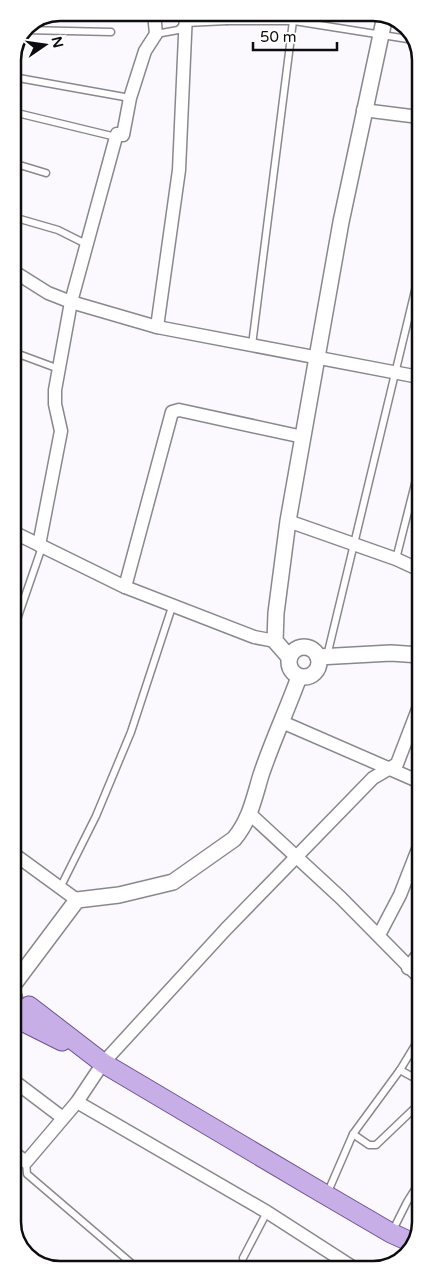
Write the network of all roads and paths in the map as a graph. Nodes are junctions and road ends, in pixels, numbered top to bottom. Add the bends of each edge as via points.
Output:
1 (155, 21) edge
2 (184, 21) edge
3 (186, 21) edge
4 (227, 21) edge
5 (294, 21) junction
6 (383, 23) edge
7 (36, 30) edge
8 (111, 32) dead end
9 (156, 34) junction
10 (380, 34) junction
11 (405, 38) edge
12 (21, 78) edge
13 (130, 98) junction
14 (363, 110) junction
15 (21, 114) edge
16 (412, 116) edge
17 (116, 137) junction
18 (21, 165) edge
19 (46, 172) dead end
20 (21, 218) edge
21 (86, 244) junction
22 (21, 276) edge
23 (412, 301) edge
24 (71, 302) junction
25 (158, 327) junction
26 (252, 345) junction
27 (21, 355) edge
28 (318, 356) junction
29 (60, 369) junction
30 (394, 372) junction
31 (412, 376) edge
32 (303, 437) junction
33 (412, 498) edge
34 (288, 521) junction
35 (21, 536) edge
36 (353, 543) junction
37 (40, 546) junction
38 (396, 559) junction
39 (412, 566) edge
40 (125, 587) junction
41 (21, 606) edge
42 (172, 607) junction
43 (275, 641) junction
44 (412, 654) edge
45 (289, 657) junction
46 (323, 657) junction
47 (299, 677) junction
48 (282, 722) junction
49 (412, 725) edge
50 (391, 770) junction
51 (412, 779) edge
52 (250, 814) junction
53 (296, 857) junction
54 (21, 859) edge
55 (412, 864) edge
56 (60, 888) junction
57 (77, 900) junction
58 (379, 935) junction
59 (412, 963) edge
60 (408, 968) junction
61 (412, 971) edge
62 (21, 1001) edge
63 (21, 1010) edge
64 (412, 1050) edge
65 (103, 1063) junction
66 (400, 1070) junction
67 (412, 1077) edge
68 (21, 1086) edge
69 (77, 1102) junction
70 (412, 1111) edge
71 (63, 1118) junction
72 (353, 1134) junction
73 (21, 1158) edge
74 (26, 1162) junction
75 (412, 1194) edge
76 (327, 1196) junction
77 (267, 1212) junction
78 (391, 1233) junction
79 (407, 1240) edge
80 (243, 1258) dead end
81 (129, 1261) edge
82 (343, 1261) edge

1 - 9 street
2 - 9 lane via 178,30
3 - 25 street via 179,170
4 - 5 lane
5 - 10 lane
5 - 26 lane
6 - 10 street
7 - 8 lane
9 - 13 street via 145,51
10 - 11 lane
10 - 14 street
12 - 13 lane
13 - 17 street via 123,135
14 - 16 street
14 - 28 street
15 - 17 lane
17 - 21 street
18 - 19 lane
20 - 21 lane via 58,230
21 - 24 street
22 - 24 street via 48,293
23 - 30 lane
24 - 25 street
24 - 29 street
25 - 26 street
26 - 28 street
27 - 29 lane
28 - 30 street
28 - 32 street
29 - 37 street via 55,398 62,432
30 - 31 street
30 - 36 lane
32 - 34 street
32 - 40 street via 179,410 172,412
33 - 38 lane
34 - 36 street
34 - 43 street
35 - 37 street
36 - 38 street
36 - 46 lane
37 - 40 street
37 - 41 lane
38 - 39 street
40 - 42 street
42 - 43 street via 254,637
42 - 56 lane via 131,732 96,816
43 - 45 street
44 - 46 street
45 - 46 street via 294,649 304,646
45 - 47 street via 291,671
46 - 47 street via 314,673
47 - 48 street
48 - 50 street
48 - 52 street via 261,774
49 - 50 street via 399,760
50 - 51 street
50 - 53 street via 373,778
52 - 53 street
52 - 57 street via 234,839 173,882 119,895
53 - 58 street
53 - 65 street
54 - 56 street
55 - 58 street
56 - 57 street
57 - 62 street
58 - 60 street
59 - 60 street
60 - 61 street
63 - 65 main road via 64,1031
64 - 66 lane
65 - 69 street
65 - 76 main road
66 - 67 lane
66 - 72 lane
68 - 71 street
69 - 71 street
69 - 77 street
70 - 72 lane via 376,1145 369,1145
71 - 74 street
72 - 76 lane
73 - 74 street
74 - 81 lane via 27,1174
75 - 78 lane
76 - 78 main road
77 - 80 lane
77 - 82 street
78 - 79 main road

